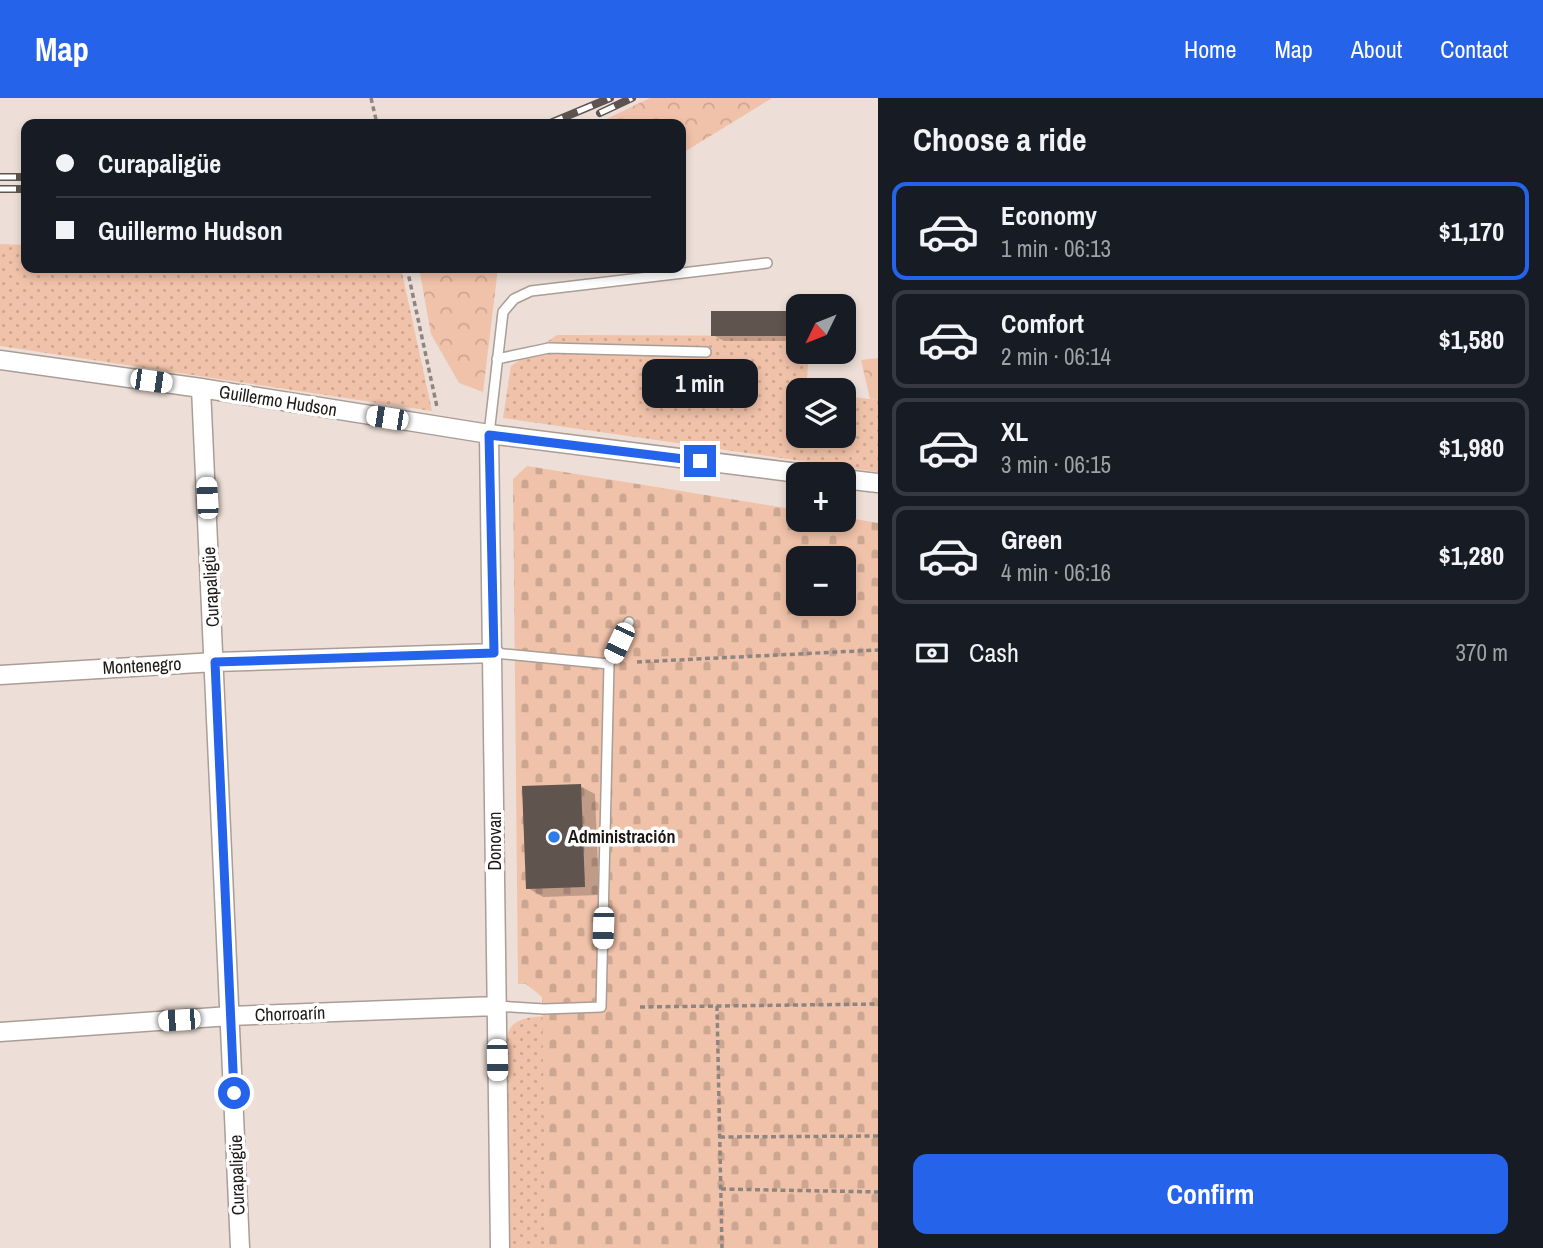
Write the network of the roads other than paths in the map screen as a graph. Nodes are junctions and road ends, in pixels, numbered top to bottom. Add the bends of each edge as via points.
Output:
1 (767, 262) dead end
2 (686, 272) edge
3 (677, 273) edge
4 (706, 352) dead end
5 (497, 359) junction
6 (0, 360) edge
7 (201, 388) junction
8 (489, 435) junction
9 (786, 472) edge
10 (856, 480) edge
11 (878, 483) edge
12 (629, 622) dead end
13 (494, 653) junction
14 (215, 662) junction
15 (609, 664) junction
16 (0, 674) edge
17 (496, 1006) junction
18 (230, 1016) junction
19 (0, 1032) edge
20 (240, 1248) edge
21 (500, 1248) edge

1 - 2 lane
3 - 5 lane via 531,291 514,299 503,312
4 - 5 lane via 549,348
5 - 8 lane
6 - 7 street, Guillermo Hudson
7 - 8 street, Guillermo Hudson
7 - 14 street, Curapaligüe
8 - 9 street, Guillermo Hudson
8 - 13 street, Donovan
10 - 11 street
12 - 15 lane
13 - 14 street, Montenegro
13 - 15 lane
13 - 17 street, Donovan
14 - 16 street, Montenegro
14 - 18 street, Curapaligüe
15 - 17 lane via 601,1007
17 - 18 street, Chorroarín
17 - 21 street, Donovan
18 - 19 street, Chorroarín
18 - 20 street, Curapaligüe

